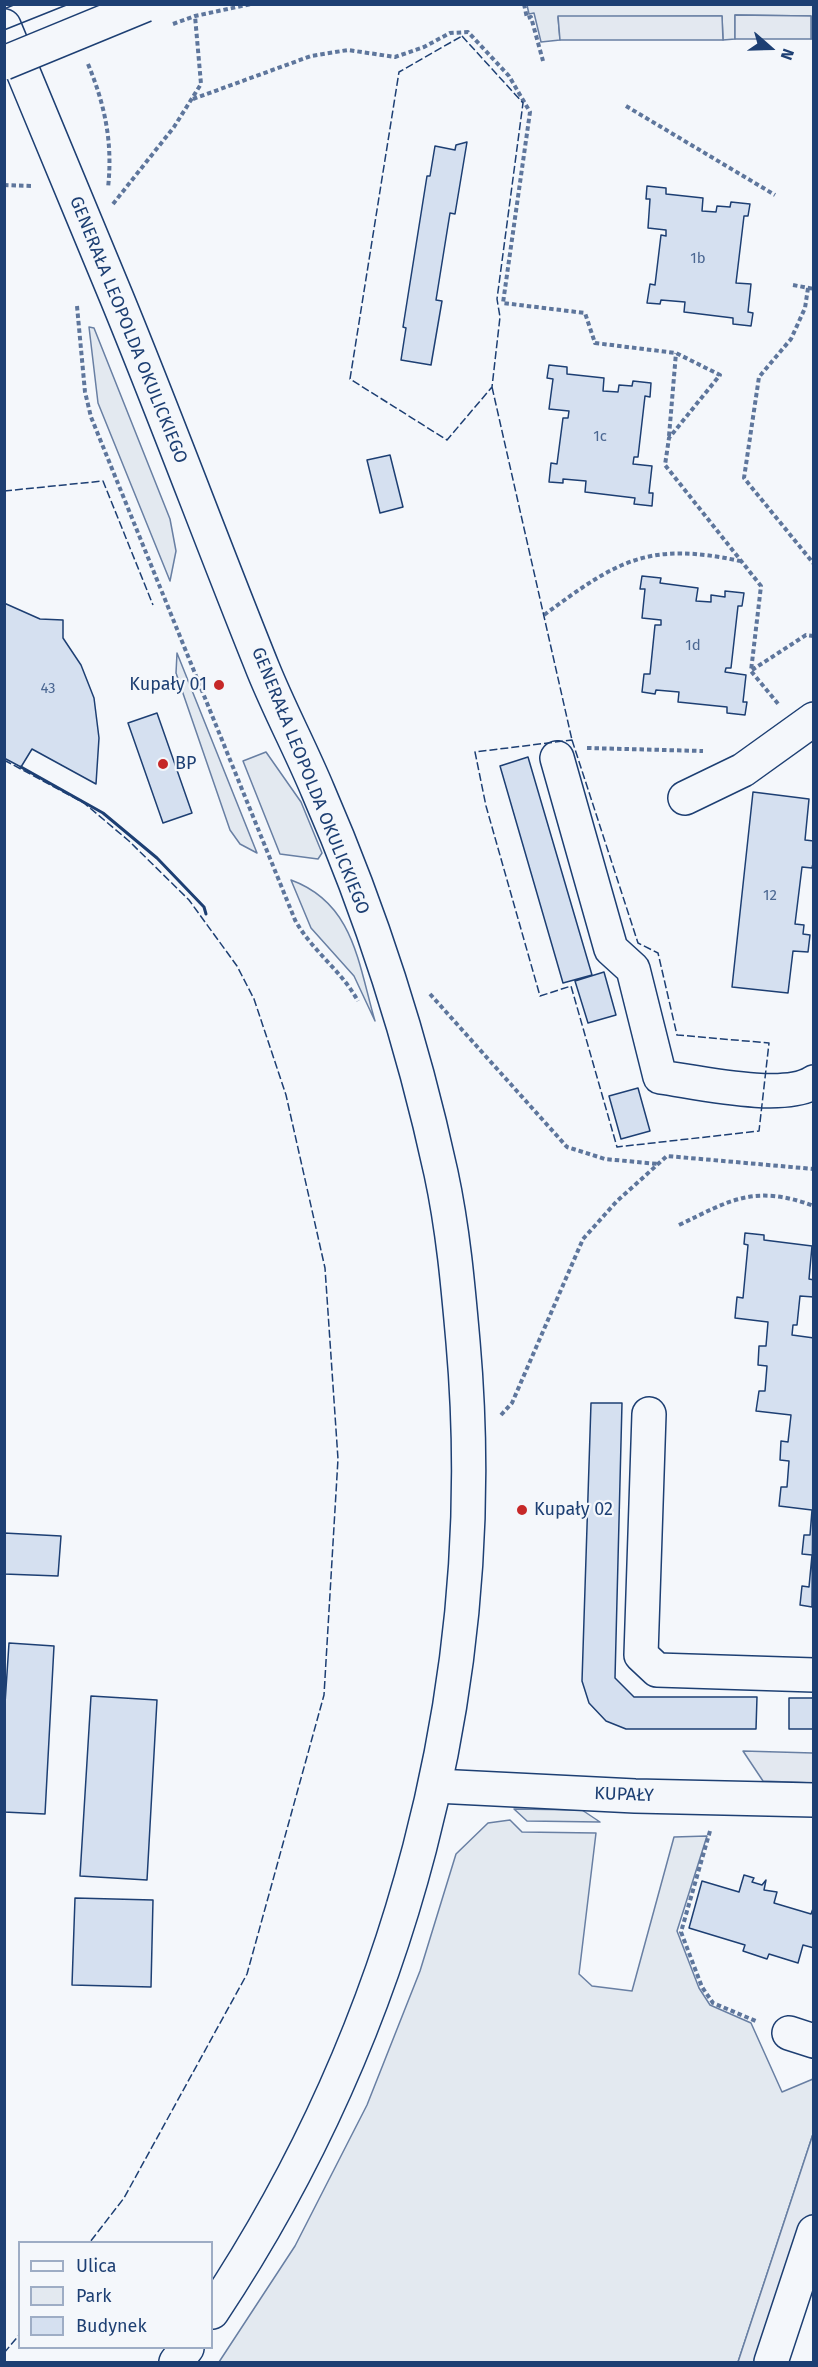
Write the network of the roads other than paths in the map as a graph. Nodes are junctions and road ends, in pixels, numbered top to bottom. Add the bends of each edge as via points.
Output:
1 (152, 12) edge
2 (4, 26) edge
3 (4, 63) edge
4 (806, 724) edge
5 (571, 757) road end
6 (685, 798) dead end
7 (813, 1082) edge
8 (649, 1414) dead end
9 (813, 1675) edge
10 (436, 1786) junction
11 (813, 1800) edge
12 (813, 2232) edge
13 (213, 2310) edge
14 (186, 2349) edge
15 (176, 2362) edge
16 (771, 2362) edge

1 - 3 main road, bridge
2 - 10 main road, GENERAŁA LEOPOLDA OKULICKIEGO via 260,662 318,791 360,899 404,1035 441,1173 457,1267 470,1447 460,1625
4 - 6 main road via 742,770
5 - 7 main road via 611,950 633,969 660,1077 775,1092 803,1089
8 - 9 main road via 641,1655 657,1670
10 - 11 main road, KUPAŁY
10 - 13 main road, GENERAŁA LEOPOLDA OKULICKIEGO via 389,1952 355,2046 292,2178
12 - 16 main road
14 - 15 main road

